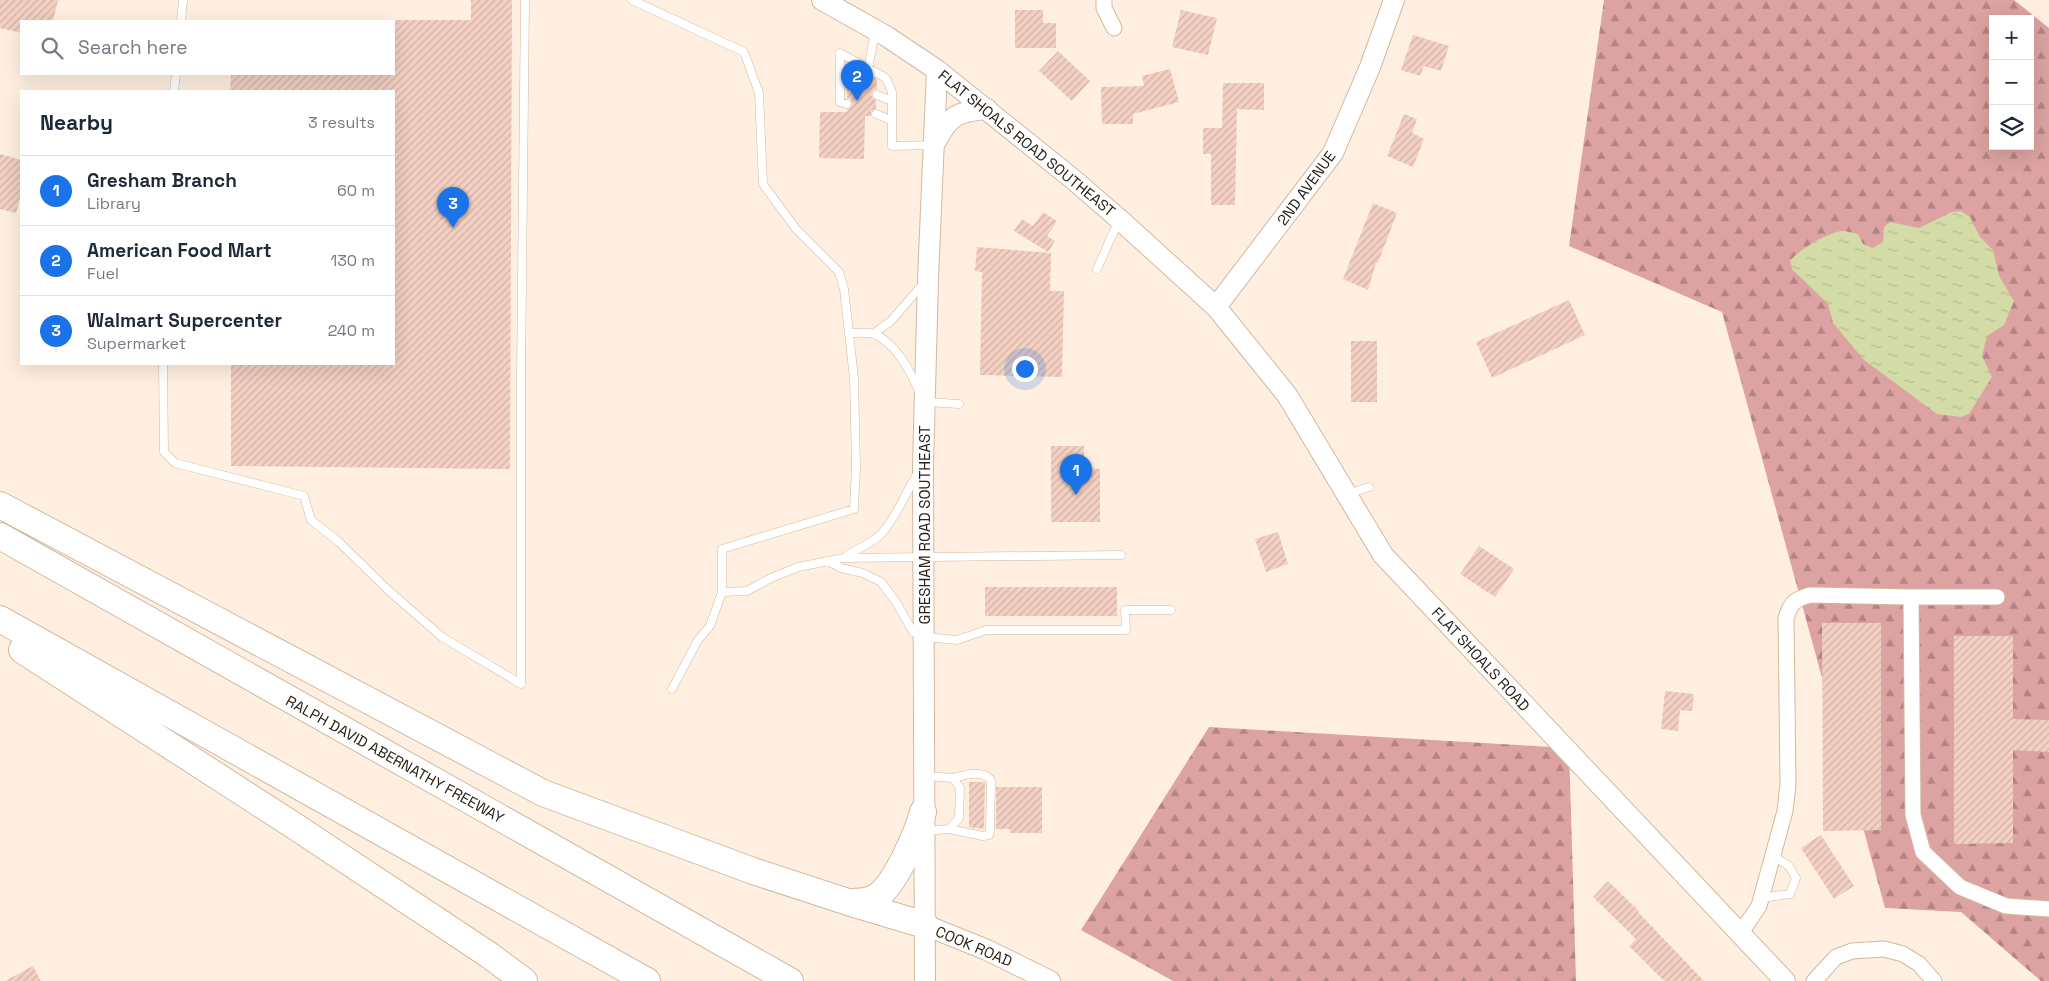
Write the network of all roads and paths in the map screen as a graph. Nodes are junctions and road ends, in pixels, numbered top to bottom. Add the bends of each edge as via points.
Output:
1 (184, 0) edge
2 (525, 0) edge
3 (632, 0) edge
4 (822, 0) edge
5 (1104, 0) edge
6 (1394, 0) edge
7 (181, 20) edge
8 (1114, 28) dead end
9 (876, 30) junction
10 (868, 68) junction
11 (937, 70) junction
12 (176, 75) edge
13 (174, 90) edge
14 (876, 94) dead end
15 (892, 101) junction
16 (847, 104) dead end
17 (988, 109) junction
18 (876, 114) dead end
19 (891, 120) junction
20 (934, 145) junction
21 (1119, 219) junction
22 (1096, 269) dead end
23 (928, 279) junction
24 (1216, 307) junction
25 (850, 333) junction
26 (873, 334) junction
27 (163, 365) edge
28 (924, 401) junction
29 (960, 404) dead end
30 (923, 465) junction
31 (1369, 486) dead end
32 (1346, 494) junction
33 (0, 505) edge
34 (0, 536) edge
35 (1121, 554) dead end
36 (924, 557) junction
37 (844, 558) junction
38 (827, 561) junction
39 (722, 592) junction
40 (1911, 597) junction
41 (1997, 597) dead end
42 (1171, 610) dead end
43 (0, 620) edge
44 (0, 636) edge
45 (924, 638) junction
46 (672, 689) dead end
47 (923, 776) junction
48 (953, 778) junction
49 (923, 822) junction
50 (949, 829) junction
51 (1773, 856) junction
52 (1761, 898) junction
53 (848, 902) junction
54 (2049, 909) edge
55 (925, 925) junction
56 (1740, 934) junction
57 (524, 981) edge
58 (646, 981) edge
59 (790, 981) edge
60 (925, 981) edge
61 (1050, 981) edge
62 (1785, 981) edge
63 (1814, 981) edge
64 (1934, 981) edge

1 - 7 lane
2 - 27 lane via 521,684 442,638 312,520 304,496 175,463 164,452
3 - 25 lane via 744,52 759,93 763,184 796,229 839,272
4 - 9 street, FLAT SHOALS ROAD SOUTHEAST
5 - 8 street via 1104,8
6 - 24 street, 2ND AVENUE via 1370,67 1333,153
9 - 10 lane
9 - 11 street, FLAT SHOALS ROAD SOUTHEAST
10 - 15 lane via 886,78
10 - 16 lane via 840,53 844,78 840,102
11 - 17 street, FLAT SHOALS ROAD SOUTHEAST
11 - 20 street, GRESHAM ROAD SOUTHEAST
12 - 13 lane
14 - 15 lane
15 - 19 lane
17 - 20 street via 968,110 956,116 944,126
17 - 21 street, FLAT SHOALS ROAD SOUTHEAST
18 - 19 lane
19 - 20 lane via 892,146
20 - 23 street, GRESHAM ROAD SOUTHEAST
21 - 22 lane
21 - 24 street, FLAT SHOALS ROAD SOUTHEAST
23 - 26 lane via 891,321
23 - 28 street, GRESHAM ROAD SOUTHEAST
24 - 32 street, FLAT SHOALS ROAD via 1287,395
25 - 26 lane
25 - 39 lane via 856,426 854,509 722,549
26 - 28 lane via 895,350
28 - 29 lane
28 - 30 street, GRESHAM ROAD SOUTHEAST
30 - 36 street, GRESHAM ROAD SOUTHEAST
30 - 37 lane via 908,487 896,515 880,535
31 - 32 lane
32 - 56 street, FLAT SHOALS ROAD via 1383,555
33 - 53 highway via 543,793 753,871
34 - 59 highway, RALPH DAVID ABERNATHY FREEWAY
35 - 36 lane
36 - 37 lane
36 - 45 street, GRESHAM ROAD SOUTHEAST
37 - 38 lane
38 - 39 lane via 798,567 747,591
38 - 45 lane via 881,582 913,632
39 - 46 lane via 710,626 698,640
40 - 41 street
40 - 51 street via 1810,595 1796,599 1789,608 1786,618 1788,785
40 - 54 street via 1912,815 1923,852 1960,887 2006,906
42 - 45 lane via 1125,610 1126,630 986,630 957,640
43 - 58 highway
44 - 57 highway via 296,827
45 - 47 street, GRESHAM ROAD SOUTHEAST
47 - 48 lane
47 - 49 street, GRESHAM ROAD SOUTHEAST
48 - 50 lane via 960,788 961,802 959,818
48 - 50 lane via 982,774 991,780 990,829 989,835 983,836
49 - 50 lane
49 - 53 highway via 887,888 870,900
49 - 55 street, GRESHAM ROAD SOUTHEAST
51 - 52 street
51 - 52 lane via 1789,866 1796,878 1790,894
52 - 56 street
53 - 55 highway
55 - 60 street, GRESHAM ROAD SOUTHEAST
55 - 61 street, COOK ROAD via 987,950
56 - 62 street, FLAT SHOALS ROAD
63 - 64 street via 1836,957 1852,951 1884,948 1920,964

